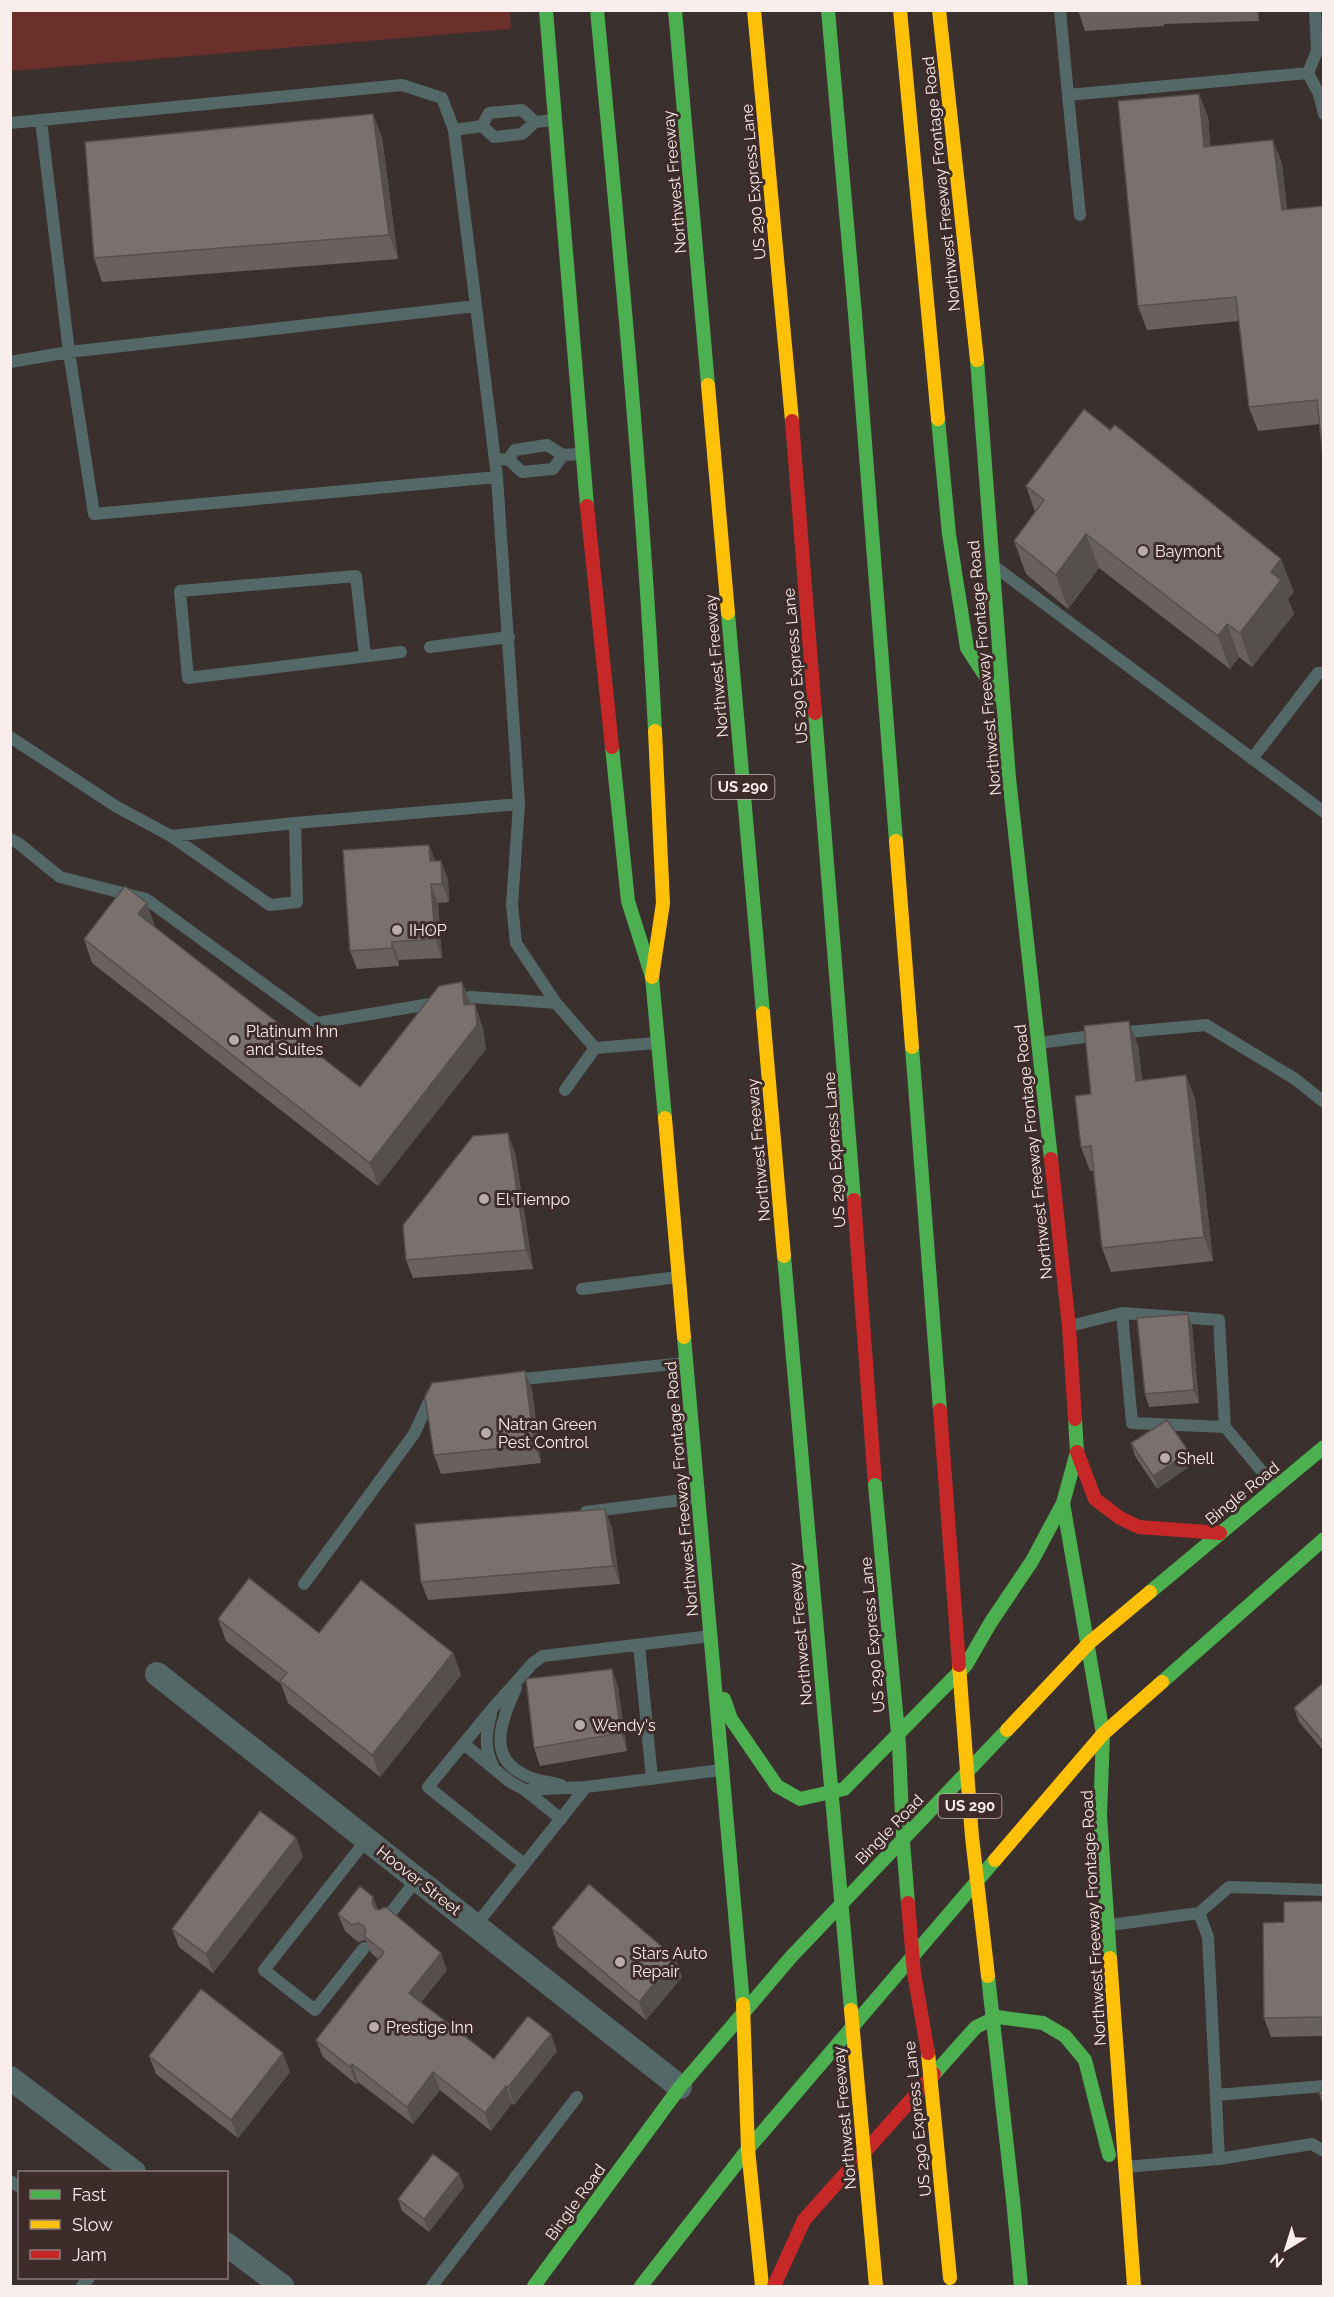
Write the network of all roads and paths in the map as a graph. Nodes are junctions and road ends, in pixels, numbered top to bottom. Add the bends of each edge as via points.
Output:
1 (546, 10) edge
2 (597, 10) edge
3 (675, 10) edge
4 (754, 10) edge
5 (828, 10) edge
6 (900, 10) edge
7 (939, 10) edge
8 (1059, 10) edge
9 (1316, 10) edge
10 (1308, 73) junction
11 (1068, 95) junction
12 (1323, 114) edge
13 (555, 120) junction
14 (41, 121) junction
15 (536, 122) junction
16 (10, 123) edge
17 (482, 126) junction
18 (454, 130) junction
19 (1080, 215) dead end
20 (476, 306) junction
21 (69, 352) junction
22 (10, 362) edge
23 (583, 454) junction
24 (563, 455) junction
25 (502, 460) junction
26 (497, 477) junction
27 (992, 564) junction
28 (509, 637) junction
29 (430, 647) dead end
30 (401, 652) dead end
31 (365, 656) junction
32 (1323, 673) edge
33 (1003, 703) junction
34 (10, 737) edge
35 (1252, 759) junction
36 (519, 804) junction
37 (1323, 812) edge
38 (295, 822) junction
39 (171, 836) junction
40 (10, 839) edge
41 (652, 976) junction
42 (556, 1003) junction
43 (658, 1043) junction
44 (1038, 1043) junction
45 (595, 1048) junction
46 (565, 1090) dead end
47 (1323, 1102) edge
48 (679, 1277) junction
49 (582, 1288) dead end
50 (1122, 1313) junction
51 (1069, 1327) junction
52 (685, 1363) junction
53 (495, 1382) edge
54 (448, 1387) edge
55 (1226, 1427) junction
56 (1323, 1447) edge
57 (1077, 1452) junction
58 (1275, 1487) junction
59 (698, 1498) junction
60 (1063, 1503) junction
61 (569, 1514) edge
62 (1220, 1533) junction
63 (1323, 1539) edge
64 (304, 1584) dead end
65 (711, 1636) junction
66 (1089, 1643) junction
67 (639, 1645) junction
68 (712, 1660) junction
69 (157, 1674) dead end
70 (522, 1676) junction
71 (492, 1709) junction
72 (1103, 1734) junction
73 (464, 1744) junction
74 (494, 1768) junction
75 (723, 1770) junction
76 (652, 1779) junction
77 (579, 1787) junction
78 (525, 1790) junction
79 (561, 1819) junction
80 (367, 1839) junction
81 (524, 1864) junction
82 (417, 1879) junction
83 (1323, 1890) edge
84 (1199, 1913) junction
85 (386, 1919) edge
86 (476, 1925) junction
87 (1109, 1925) junction
88 (364, 1948) edge
89 (744, 2011) junction
90 (10, 2078) edge
91 (1323, 2086) edge
92 (680, 2087) junction
93 (1216, 2095) junction
94 (577, 2097) dead end
95 (748, 2149) junction
96 (1323, 2151) edge
97 (1219, 2159) junction
98 (1124, 2167) junction
99 (133, 2171) edge
100 (1130, 2235) junction
101 (228, 2246) edge
102 (950, 2282) edge
103 (282, 2286) edge
104 (432, 2286) edge
105 (534, 2286) edge
106 (641, 2286) edge
107 (762, 2286) edge
108 (774, 2286) edge
109 (876, 2286) edge
110 (1021, 2286) edge
111 (1134, 2286) edge

1 - 13 main road, Northwest Freeway Frontage Road
2 - 41 main road via 648,591 663,903
3 - 109 main road, Northwest Freeway / US 290, bridge
4 - 102 main road, US 290 Express Lane, bridge via 792,423 875,1485 899,1744 914,1973 927,2045
5 - 110 main road, US 290, bridge via 855,314 972,1837
6 - 33 main road via 949,534 967,648
7 - 27 main road, Northwest Freeway Frontage Road via 976,350
8 - 11 lane
9 - 10 lane via 1317,51
10 - 11 lane
10 - 12 lane via 1319,94
11 - 19 lane
13 - 15 lane
13 - 23 main road, Northwest Freeway Frontage Road
14 - 16 lane
14 - 18 lane via 402,84 442,98
14 - 21 lane
15 - 17 lane via 522,134 494,137
15 - 17 lane via 522,110 489,112
17 - 18 lane
18 - 20 lane
20 - 21 lane
20 - 25 lane
21 - 22 lane
21 - 26 lane via 94,514
23 - 24 lane
23 - 41 main road, Northwest Freeway Frontage Road via 628,901
24 - 25 lane via 547,445 515,450
24 - 25 lane via 553,469 522,472
25 - 26 lane
26 - 28 lane
27 - 33 main road, Northwest Freeway Frontage Road
27 - 35 lane
28 - 29 lane
28 - 36 lane
30 - 31 lane
31 - 31 lane via 188,678 180,591 356,576
32 - 35 lane via 1318,674
33 - 44 main road, Northwest Freeway Frontage Road
34 - 39 lane via 117,807
35 - 37 lane
36 - 38 lane
36 - 42 lane via 512,905 516,943
38 - 39 lane
38 - 39 lane via 297,902 270,905
40 - 42 lane via 60,878 146,899 316,1023 472,997
41 - 43 main road, Northwest Freeway Frontage Road
42 - 45 lane
43 - 45 lane
43 - 48 main road, Northwest Freeway Frontage Road
44 - 47 lane via 1206,1025 1295,1079
44 - 51 main road, Northwest Freeway Frontage Road
45 - 46 lane
48 - 49 lane
48 - 52 main road, Northwest Freeway Frontage Road
50 - 51 lane
50 - 55 lane via 1219,1320
50 - 55 lane via 1132,1423
51 - 57 main road, Northwest Freeway Frontage Road
52 - 53 lane
52 - 59 main road, Northwest Freeway Frontage Road
54 - 64 lane via 436,1388 414,1434
55 - 58 lane
56 - 58 main road, Bingle Road
57 - 60 main road, Northwest Freeway Frontage Road
57 - 62 main road via 1095,1499 1120,1518 1139,1527
58 - 62 main road, Bingle Road
59 - 61 lane
59 - 65 main road, Northwest Freeway Frontage Road
60 - 66 main road, Northwest Freeway Frontage Road
60 - 68 main road via 1032,1561 966,1665 844,1789 800,1799 777,1786 730,1719
62 - 66 main road, Bingle Road
63 - 72 main road
65 - 67 lane
65 - 68 main road, Northwest Freeway Frontage Road
66 - 72 main road, Northwest Freeway Frontage Road
66 - 89 main road, Bingle Road
67 - 70 lane via 543,1656
67 - 76 lane
68 - 75 main road, Northwest Freeway Frontage Road
69 - 80 street, Hoover Street
70 - 71 lane
70 - 77 lane via 503,1720 501,1751 506,1760 528,1777
71 - 73 lane
71 - 74 lane via 486,1738
72 - 87 main road, Northwest Freeway Frontage Road via 1100,1816
72 - 95 main road
73 - 74 lane
73 - 81 lane via 428,1787
74 - 78 lane
75 - 76 lane
75 - 89 main road, Northwest Freeway Frontage Road
76 - 77 lane
77 - 78 lane
77 - 79 lane
78 - 79 lane
79 - 81 lane
80 - 82 street, Hoover Street
80 - 88 lane via 264,1970 315,2010
81 - 86 lane
82 - 85 lane
82 - 86 street, Hoover Street
83 - 84 lane via 1229,1887
84 - 87 lane
84 - 93 lane via 1208,1936
86 - 92 street, Hoover Street
87 - 98 main road, Northwest Freeway Frontage Road
89 - 92 main road, Bingle Road
89 - 95 main road, Northwest Freeway Frontage Road
90 - 99 street
91 - 93 lane
92 - 105 main road, Bingle Road
93 - 97 lane
94 - 104 lane
95 - 106 main road
95 - 107 main road, Northwest Freeway Frontage Road
96 - 97 lane via 1312,2144
97 - 98 lane
98 - 100 main road, Northwest Freeway Frontage Road
100 - 108 main road via 1085,2060 1065,2036 1043,2023 997,2016 976,2027 804,2220
100 - 111 main road, Northwest Freeway Frontage Road
101 - 103 street

